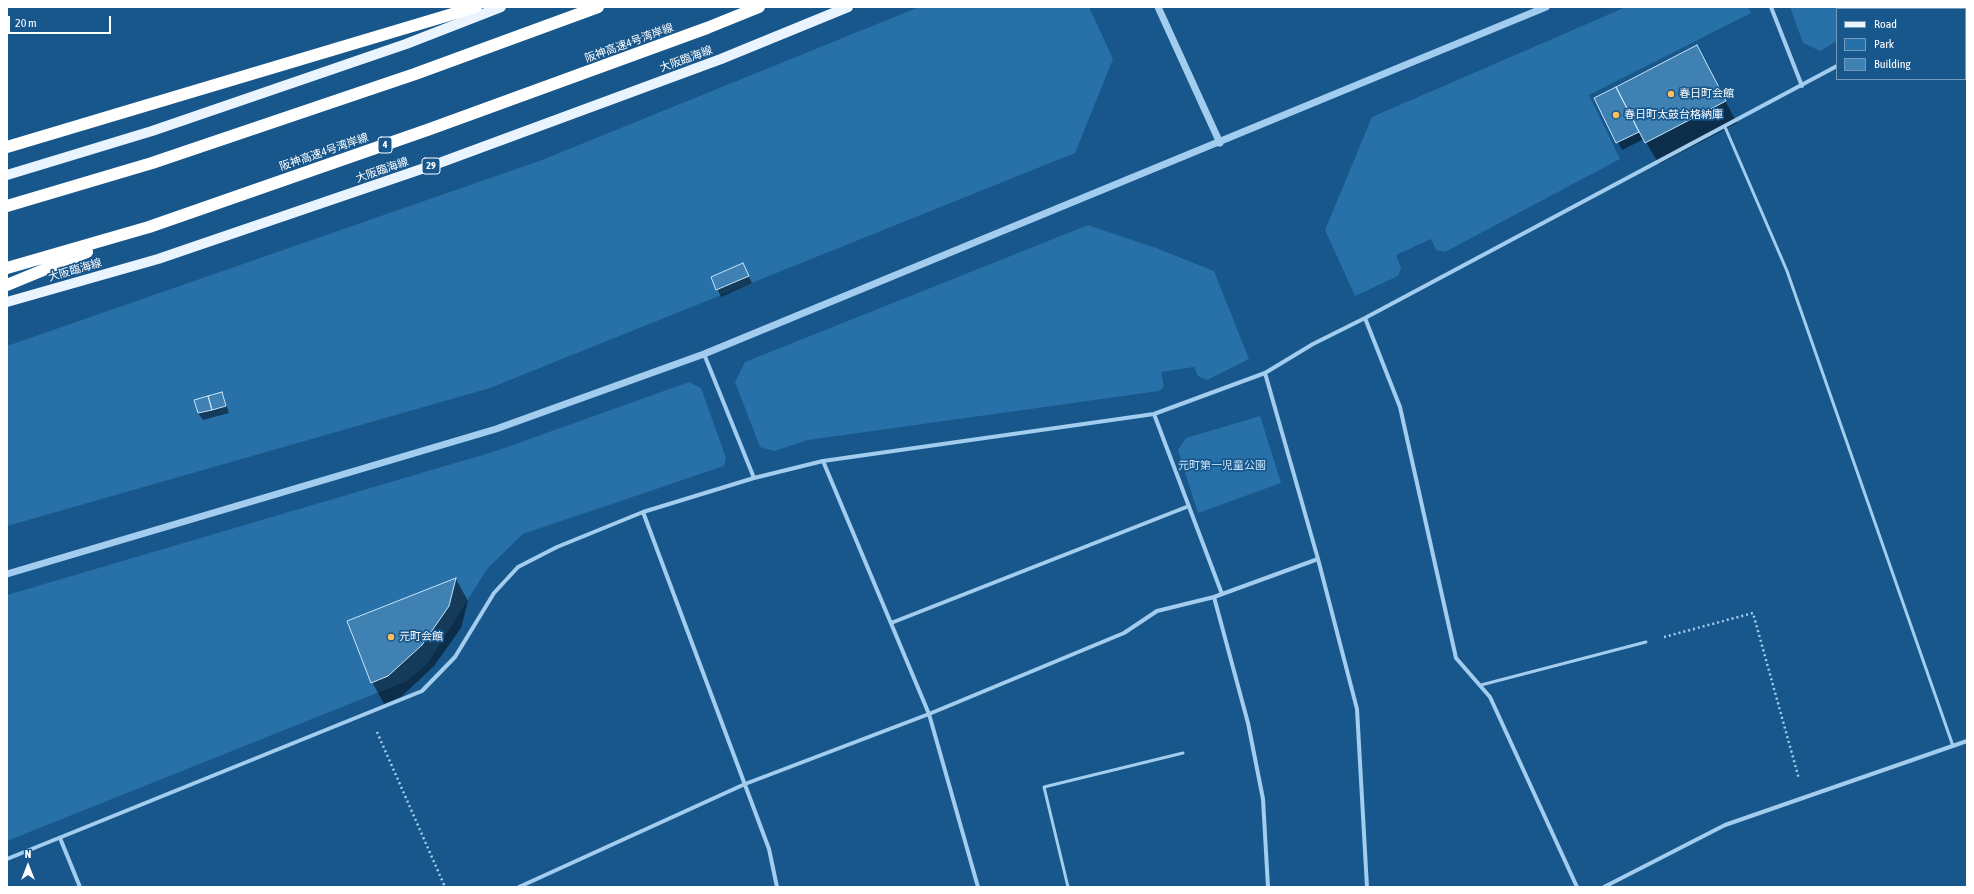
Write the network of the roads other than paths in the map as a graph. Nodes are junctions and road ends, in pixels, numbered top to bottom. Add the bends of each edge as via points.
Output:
1 (476, 7) edge
2 (501, 7) edge
3 (598, 7) edge
4 (758, 7) edge
5 (848, 7) edge
6 (1158, 7) edge
7 (1546, 7) edge
8 (1771, 7) edge
9 (1836, 67) edge
10 (1802, 86) junction
11 (1725, 127) junction
12 (1220, 143) junction
13 (7, 147) edge
14 (7, 175) edge
15 (7, 206) edge
16 (149, 227) junction
17 (7, 268) edge
18 (7, 285) edge
19 (7, 302) edge
20 (1365, 318) junction
21 (704, 354) junction
22 (1265, 373) junction
23 (1154, 414) junction
24 (823, 461) junction
25 (754, 478) junction
26 (1189, 506) junction
27 (643, 512) junction
28 (1318, 559) junction
29 (7, 574) edge
30 (1222, 594) junction
31 (1214, 597) junction
32 (891, 623) junction
33 (1646, 642) road end
34 (1480, 685) junction
35 (929, 714) junction
36 (1967, 741) edge
37 (1953, 746) junction
38 (1184, 753) dead end
39 (745, 784) junction
40 (60, 838) junction
41 (7, 859) edge
42 (80, 887) edge
43 (519, 887) edge
44 (777, 887) edge
45 (978, 887) edge
46 (1068, 887) edge
47 (1268, 887) edge
48 (1367, 887) edge
49 (1577, 887) edge
50 (1604, 887) edge

1 - 13 highway
2 - 14 main road via 406,44 152,131
3 - 15 highway via 415,74 152,163
4 - 16 highway, 阪神高速4号湾岸線 / 4 via 430,130
5 - 19 main road, 大阪臨海線 / 29 via 721,59 442,162 158,259
6 - 12 street
7 - 12 street
8 - 10 street
9 - 10 street
10 - 11 street
11 - 20 street
11 - 37 lane via 1787,271
12 - 21 street
16 - 17 highway, 阪神高速4号湾岸線 / 4
16 - 18 highway
20 - 22 street via 1313,344
20 - 34 street via 1400,407 1456,658
21 - 25 street
21 - 29 street via 496,429
22 - 23 street
22 - 28 street
23 - 24 street
23 - 26 street
24 - 25 street
24 - 32 street
25 - 27 street
26 - 30 street
26 - 32 street
27 - 39 street
27 - 40 street via 557,547 518,567 494,593 455,657 422,691
28 - 30 street
28 - 48 street via 1357,709
30 - 31 street
31 - 35 street via 1157,611 1124,632
31 - 47 street via 1248,723 1263,799
32 - 35 street
33 - 34 lane
34 - 49 street via 1490,697
35 - 39 street
35 - 45 street
36 - 37 street
37 - 50 street via 1724,825
38 - 46 lane via 1044,787
39 - 43 street
39 - 44 street via 769,849
40 - 41 street
40 - 42 street

